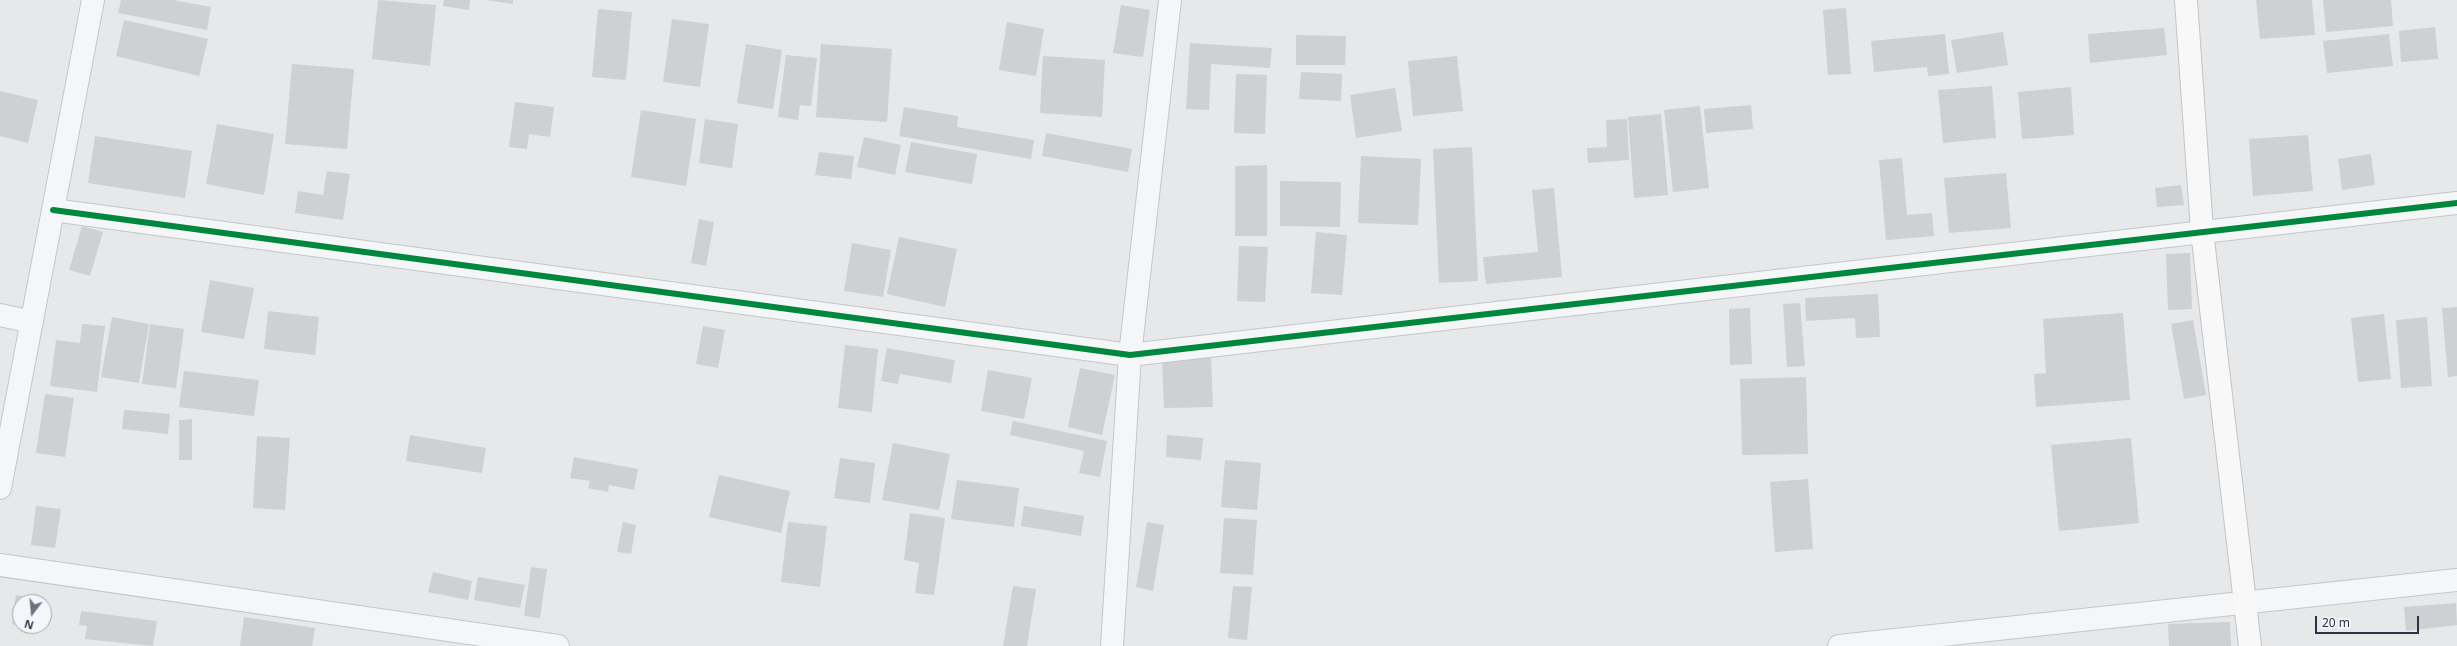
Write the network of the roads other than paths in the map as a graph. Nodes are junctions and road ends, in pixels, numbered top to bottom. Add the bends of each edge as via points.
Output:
1 (1170, 0) edge
2 (2186, 0) edge
3 (89, 1) edge
4 (2457, 203) edge
5 (53, 210) junction
6 (2202, 231) junction
7 (0, 315) edge
8 (32, 322) junction
9 (1130, 355) junction
10 (0, 488) edge
11 (0, 566) edge
12 (2457, 580) edge
13 (2245, 602) junction
14 (558, 646) edge
15 (1112, 646) edge
16 (1839, 646) edge
17 (2250, 646) edge

1 - 9 street
2 - 6 main road
3 - 5 street
4 - 6 street
5 - 8 street
5 - 9 street
6 - 9 street
6 - 13 main road
7 - 8 street
8 - 10 street
9 - 15 street
11 - 14 street
12 - 13 street
13 - 16 street
13 - 17 main road

